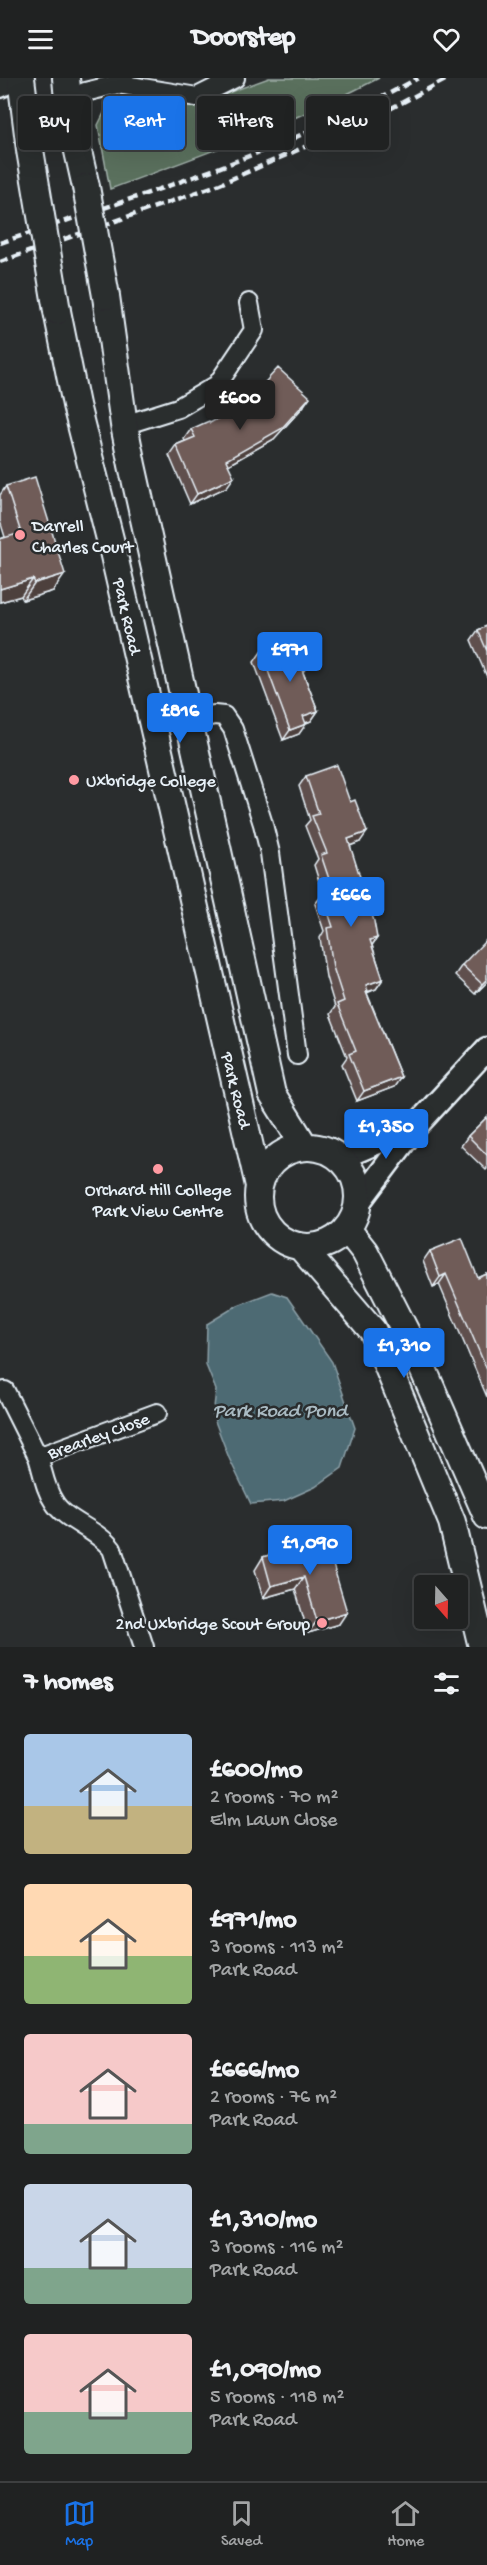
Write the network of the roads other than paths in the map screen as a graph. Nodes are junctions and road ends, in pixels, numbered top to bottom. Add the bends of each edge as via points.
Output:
1 (16, 78) edge
2 (21, 78) edge
3 (66, 78) edge
4 (235, 78) edge
5 (0, 86) edge
6 (68, 96) edge
7 (82, 96) edge
8 (78, 150) edge
9 (249, 303) dead end
10 (124, 425) junction
11 (189, 721) junction
12 (487, 1049) edge
13 (297, 1054) dead end
14 (416, 1126) junction
15 (305, 1147) junction
16 (340, 1158) junction
17 (259, 1186) junction
18 (358, 1202) junction
19 (347, 1229) junction
20 (300, 1246) junction
21 (5, 1391) dead end
22 (157, 1413) dead end
23 (38, 1457) junction
24 (487, 1516) edge
25 (478, 1645) edge
26 (144, 1647) edge

1 - 5 street
2 - 17 main road, Park Road, bridge via 57,312 76,405
3 - 6 main road, Park Road
4 - 7 street via 197,97 118,84
8 - 10 main road, Park Road, bridge via 106,296
9 - 10 street via 254,330 217,385 178,408
10 - 11 main road, Park Road
11 - 13 street via 224,716 233,729 268,846
11 - 15 main road, Park Road via 272,1094
12 - 14 street
14 - 16 street
14 - 18 street
15 - 16 main road via 327,1150
15 - 17 main road via 276,1158
16 - 18 main road via 354,1176
17 - 20 main road via 260,1210 266,1225 280,1238
18 - 19 main road
19 - 20 main road via 324,1245
19 - 24 main road via 365,1252 413,1346
20 - 25 main road via 373,1331 452,1522
21 - 23 street, Brearley Close
22 - 23 street, Brearley Close
23 - 26 street, Brearley Close via 54,1504 112,1549

